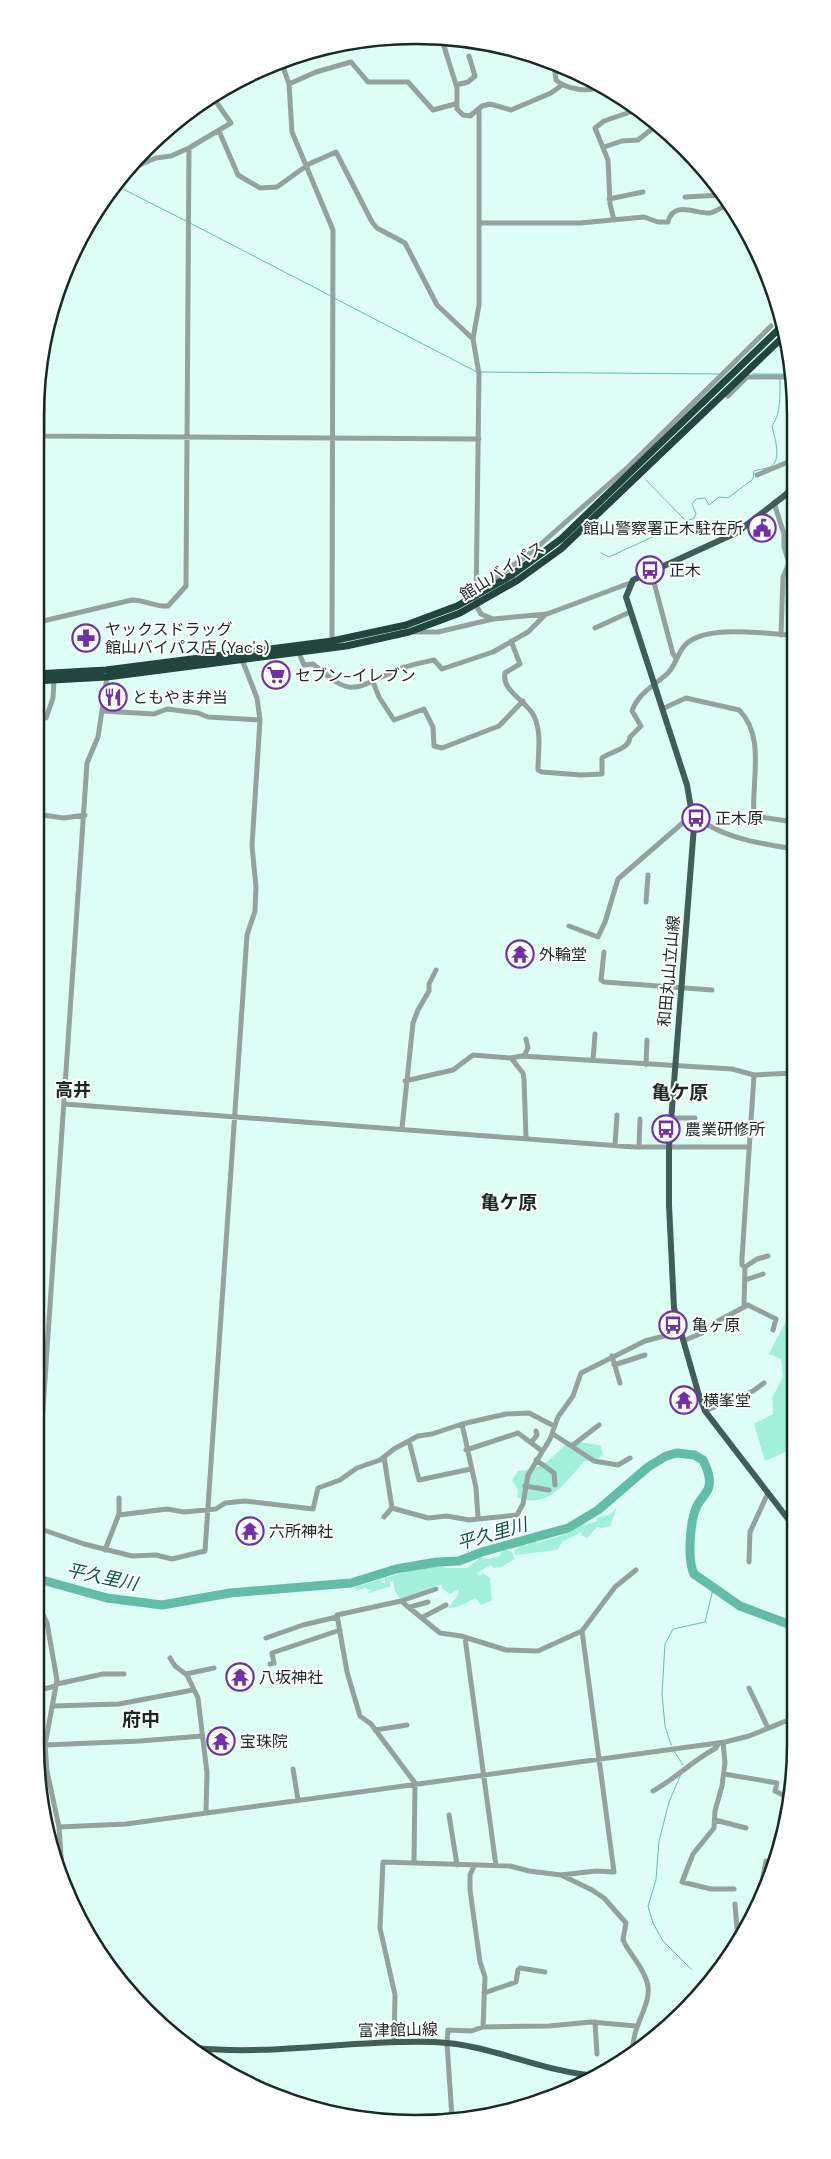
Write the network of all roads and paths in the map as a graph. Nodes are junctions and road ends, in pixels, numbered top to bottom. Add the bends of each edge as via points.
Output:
1 (444, 45) edge
2 (469, 56) dead end
3 (283, 68) edge
4 (555, 71) edge
5 (289, 84) junction
6 (456, 85) junction
7 (562, 85) junction
8 (592, 89) edge
9 (216, 102) edge
10 (455, 104) junction
11 (479, 110) junction
12 (630, 112) edge
13 (652, 129) edge
14 (219, 132) junction
15 (604, 147) junction
16 (189, 148) junction
17 (142, 164) edge
18 (307, 167) junction
19 (643, 192) dead end
20 (715, 195) edge
21 (685, 197) dead end
22 (609, 199) junction
23 (723, 206) edge
24 (614, 220) junction
25 (480, 223) junction
26 (771, 326) dead end
27 (778, 331) edge
28 (473, 339) junction
29 (779, 340) edge
30 (785, 377) edge
31 (724, 392) junction
32 (44, 436) edge
33 (188, 436) junction
34 (333, 439) junction
35 (479, 439) junction
36 (787, 462) edge
37 (757, 475) dead end
38 (787, 492) edge
39 (774, 503) junction
40 (787, 532) edge
41 (784, 534) junction
42 (787, 557) edge
43 (787, 568) edge
44 (651, 571) junction
45 (630, 583) junction
46 (477, 593) junction
47 (476, 605) junction
48 (630, 612) junction
49 (547, 614) junction
50 (493, 620) junction
51 (44, 621) edge
52 (595, 628) dead end
53 (409, 632) junction
54 (781, 635) junction
55 (787, 635) edge
56 (332, 641) junction
57 (511, 642) junction
58 (299, 653) junction
59 (241, 657) junction
60 (676, 658) junction
61 (44, 673) edge
62 (107, 676) junction
63 (54, 680) junction
64 (44, 681) edge
65 (373, 682) junction
66 (654, 684) junction
67 (523, 701) junction
68 (662, 709) junction
69 (102, 711) junction
70 (46, 718) dead end
71 (260, 720) junction
72 (85, 814) junction
73 (692, 814) junction
74 (44, 815) edge
75 (787, 821) edge
76 (787, 847) edge
77 (648, 875) dead end
78 (646, 902) dead end
79 (569, 926) dead end
80 (604, 952) dead end
81 (436, 970) dead end
82 (682, 987) junction
83 (712, 990) dead end
84 (595, 1034) dead end
85 (526, 1039) dead end
86 (647, 1040) dead end
87 (524, 1056) junction
88 (511, 1058) junction
89 (593, 1060) junction
90 (646, 1064) junction
91 (675, 1066) junction
92 (787, 1073) edge
93 (754, 1075) junction
94 (406, 1081) junction
95 (64, 1104) junction
96 (617, 1115) dead end
97 (236, 1117) junction
98 (671, 1118) junction
99 (695, 1118) dead end
100 (640, 1119) dead end
101 (402, 1128) junction
102 (526, 1138) junction
103 (615, 1145) junction
104 (749, 1146) junction
105 (639, 1147) junction
106 (669, 1147) junction
107 (768, 1256) dead end
108 (745, 1267) junction
109 (763, 1274) dead end
110 (745, 1280) junction
111 (744, 1307) junction
112 (773, 1330) dead end
113 (680, 1332) junction
114 (683, 1340) junction
115 (645, 1355) dead end
116 (612, 1356) junction
117 (614, 1365) junction
118 (620, 1383) dead end
119 (764, 1383) dead end
120 (44, 1394) edge
121 (705, 1411) junction
122 (462, 1424) junction
123 (599, 1425) dead end
124 (554, 1426) junction
125 (536, 1430) dead end
126 (553, 1434) junction
127 (409, 1441) junction
128 (531, 1442) junction
129 (573, 1445) junction
130 (466, 1450) junction
131 (542, 1452) junction
132 (384, 1457) junction
133 (630, 1458) dead end
134 (536, 1460) junction
135 (471, 1469) junction
136 (555, 1485) dead end
137 (526, 1486) junction
138 (549, 1490) dead end
139 (768, 1493) junction
140 (119, 1498) dead end
141 (392, 1508) junction
142 (206, 1510) junction
143 (119, 1515) junction
144 (384, 1517) dead end
145 (478, 1517) junction
146 (787, 1517) edge
147 (44, 1530) edge
148 (105, 1550) junction
149 (749, 1562) dead end
150 (636, 1570) dead end
151 (436, 1589) dead end
152 (400, 1601) junction
153 (428, 1602) dead end
154 (446, 1605) dead end
155 (410, 1607) junction
156 (44, 1616) edge
157 (423, 1617) junction
158 (337, 1618) junction
159 (340, 1630) junction
160 (582, 1631) junction
161 (266, 1638) dead end
162 (465, 1638) junction
163 (170, 1658) dead end
164 (270, 1664) dead end
165 (214, 1668) dead end
166 (124, 1674) dead end
167 (186, 1674) junction
168 (56, 1685) junction
169 (44, 1688) edge
170 (749, 1688) dead end
171 (193, 1690) junction
172 (53, 1706) junction
173 (787, 1721) edge
174 (407, 1725) dead end
175 (768, 1728) junction
176 (375, 1730) junction
177 (202, 1736) junction
178 (721, 1742) junction
179 (45, 1745) junction
180 (600, 1758) junction
181 (293, 1769) dead end
182 (483, 1773) junction
183 (724, 1774) junction
184 (415, 1783) junction
185 (653, 1791) dead end
186 (783, 1795) edge
187 (298, 1800) junction
188 (206, 1812) junction
189 (449, 1815) dead end
190 (715, 1820) junction
191 (59, 1827) junction
192 (746, 1828) dead end
193 (61, 1857) edge
194 (766, 1861) dead end
195 (414, 1862) junction
196 (457, 1865) junction
197 (474, 1866) junction
198 (496, 1866) junction
199 (561, 1875) junction
200 (763, 1875) edge
201 (734, 1889) dead end
202 (735, 1904) dead end
203 (737, 1929) edge
204 (544, 1972) dead end
205 (484, 1993) junction
206 (595, 2022) junction
207 (636, 2026) junction
208 (483, 2027) junction
209 (394, 2042) junction
210 (447, 2043) junction
211 (632, 2045) edge
212 (204, 2049) edge
213 (597, 2054) dead end
214 (586, 2074) edge
215 (452, 2113) edge

1 - 6 street
2 - 6 street via 475,76
3 - 5 street
4 - 7 street via 556,80
5 - 10 street via 351,62 368,82 408,82 433,110
5 - 18 street via 291,129
6 - 10 street
7 - 8 street
7 - 11 street via 511,110 490,104
9 - 14 street via 231,123
10 - 11 street via 463,115 470,116
11 - 25 street
12 - 15 street via 596,126 595,131
13 - 15 street via 638,140 622,140
14 - 16 street
14 - 18 street via 238,175 260,188 277,187
15 - 22 street via 608,160
16 - 17 street
16 - 33 street
18 - 28 street via 328,154 338,154 372,222 405,243 437,305
18 - 34 street via 332,227
19 - 22 street
20 - 21 street
22 - 24 street
23 - 24 street via 709,213 680,209 672,213 668,222 644,217
24 - 25 street
25 - 28 street via 480,305
26 - 46 street via 628,467 533,551
27 - 46 highway, 館山バイパス via 567,533 531,562
28 - 35 street via 479,372
29 - 31 highway, 館山バイパス
30 - 31 street via 747,377 728,396
31 - 47 highway, 館山バイパス via 555,554
32 - 33 street
33 - 34 street
33 - 51 street via 186,586 168,606 132,600
34 - 35 street
34 - 56 street
35 - 46 street
36 - 37 street
38 - 39 main road
39 - 41 street
39 - 44 main road via 731,535
40 - 41 street
41 - 42 street
43 - 54 street via 783,577
44 - 45 main road
44 - 60 street
45 - 48 main road, 和田丸山立山線 via 626,597
45 - 49 street
46 - 47 street
46 - 56 highway, 館山バイパス via 439,614 406,625
47 - 50 street via 481,614
47 - 53 highway, 館山バイパス
48 - 52 street
48 - 66 main road, 和田丸山立山線
49 - 50 street
49 - 57 street via 528,632
50 - 53 street via 438,632
53 - 58 highway, 館山バイパス
54 - 55 street
54 - 60 street via 700,634 685,644
56 - 59 highway, 館山バイパス
57 - 65 street via 481,657 447,668 442,669 434,660 394,670
57 - 67 street via 520,664 504,673 504,677 507,687
58 - 59 highway, 館山バイパス
58 - 65 street via 304,665 313,664 336,683 356,688
59 - 61 highway, 館山バイパス
59 - 62 highway, 館山バイパス
59 - 71 street via 257,698
60 - 66 street via 671,670
62 - 63 highway, 館山バイパス
62 - 69 street
63 - 64 highway, 館山バイパス
63 - 70 street via 53,698
65 - 67 street via 394,720 424,709 433,727 434,746 442,748 499,726
66 - 67 street via 635,701 632,712 642,726 630,737 626,747 602,758 602,774 581,776 538,770 540,734 533,714
66 - 68 main road, 和田丸山立山線
68 - 73 main road, 和田丸山立山線 via 687,785
68 - 75 street via 686,698 740,710 751,726 754,743 754,816
69 - 71 street via 154,714 167,709 208,717
69 - 72 street via 98,737 88,762
71 - 97 street via 252,846 255,911 247,935
72 - 74 street via 64,818
72 - 95 street
73 - 76 street via 706,825 738,837 761,845
73 - 79 street via 618,879 598,936
73 - 82 main road, 和田丸山立山線 via 694,836
77 - 78 street
80 - 82 street via 601,980 604,982
81 - 94 street via 413,1023
82 - 83 street
82 - 91 main road, 和田丸山立山線
84 - 89 street
85 - 87 street via 528,1048
86 - 90 street
87 - 88 street
87 - 89 street
88 - 94 street via 473,1055 453,1070
88 - 102 street via 523,1073
89 - 90 street
90 - 91 street
91 - 93 street via 732,1069
91 - 98 main road, 和田丸山立山線
92 - 93 street
93 - 104 street
94 - 101 street
95 - 97 street
95 - 120 street
96 - 103 street
97 - 101 street
97 - 142 street
98 - 99 street
98 - 106 main road, 和田丸山立山線
100 - 105 street
101 - 102 street
102 - 103 street
103 - 105 street
104 - 106 street
104 - 108 street via 742,1258
105 - 106 street
106 - 113 main road, 和田丸山立山線 via 671,1283
107 - 108 street
108 - 110 street
109 - 110 street
110 - 111 street
111 - 112 street via 754,1308 776,1319
111 - 114 street via 702,1333
113 - 114 main road, 和田丸山立山線
113 - 116 street via 645,1341
114 - 121 main road, 和田丸山立山線
115 - 117 street
116 - 117 street
116 - 124 street via 581,1373 573,1396
117 - 118 street
119 - 121 street via 753,1391
121 - 139 main road, 和田丸山立山線
122 - 124 street via 506,1414 529,1414
122 - 127 street
122 - 130 street
123 - 129 street
124 - 126 street
125 - 128 street via 537,1436
126 - 129 street
126 - 131 street
127 - 132 street
127 - 135 street via 419,1480
128 - 130 street via 514,1433
128 - 131 street
129 - 133 street via 594,1461 618,1465
130 - 135 street
131 - 134 street
132 - 141 street
132 - 142 street via 318,1488 313,1509 245,1501 225,1502 216,1509
134 - 136 street via 554,1474
134 - 137 street
135 - 145 street
137 - 138 street
137 - 145 street via 517,1515
139 - 146 main road, 和田丸山立山線
139 - 149 street via 750,1532
140 - 143 street
141 - 144 street
141 - 145 street via 428,1518 446,1516 469,1520
142 - 143 street
142 - 148 street via 204,1551 172,1559
143 - 148 street
147 - 148 street
150 - 160 street via 615,1587
151 - 152 street
152 - 155 street
152 - 158 street via 337,1615
153 - 155 street
154 - 157 street
155 - 157 street
156 - 168 street
157 - 162 street via 436,1631
158 - 159 street
158 - 161 street
159 - 164 street via 272,1652 274,1663
159 - 176 street via 347,1672 360,1716
160 - 162 street via 538,1650 506,1650
160 - 180 street
162 - 182 street
163 - 167 street
165 - 167 street
166 - 168 street via 103,1674
167 - 171 street
168 - 169 street
168 - 172 street
170 - 175 street
171 - 172 street via 119,1704
171 - 177 street via 198,1698
172 - 179 street
173 - 175 street
174 - 176 street
175 - 178 street
176 - 184 street
177 - 179 street
177 - 188 street via 207,1773
178 - 180 street
178 - 183 street
178 - 185 street via 682,1769 669,1783
179 - 191 street
180 - 182 street
180 - 199 street via 614,1872
181 - 187 street
182 - 184 street
182 - 198 street
183 - 186 street via 776,1783 775,1791
183 - 190 street
184 - 187 street
184 - 195 street
187 - 188 street
188 - 191 street via 126,1824
189 - 196 street
190 - 192 street
190 - 201 street via 714,1828 693,1854 682,1882 711,1889
191 - 193 street
194 - 200 street
195 - 196 street
195 - 209 street via 384,1862 382,1865 380,1928 395,1995
196 - 197 street
197 - 198 street
197 - 205 street via 470,1890 485,1977
198 - 199 street
199 - 207 street via 604,1898 626,1923 623,1940 640,1964 649,1990
202 - 203 street
204 - 205 street via 520,1968 516,1982
205 - 208 street
206 - 207 street
206 - 208 street via 523,2028
206 - 213 street
207 - 211 street
208 - 210 street via 471,2031 448,2030
209 - 210 main road, 富津館山線
209 - 212 main road, 富津館山線 via 226,2052
210 - 214 main road, 富津館山線
210 - 215 street

